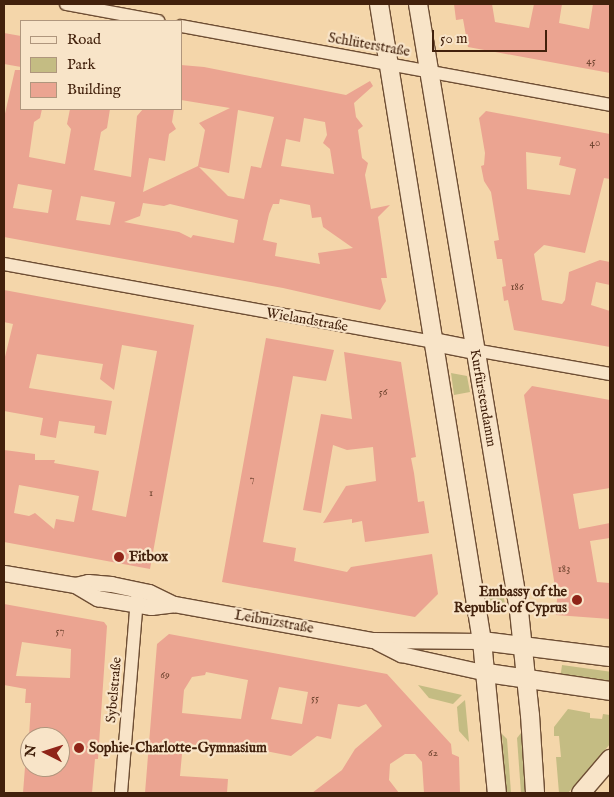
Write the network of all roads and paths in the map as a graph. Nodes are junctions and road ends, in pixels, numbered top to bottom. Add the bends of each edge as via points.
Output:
1 (66, 4) edge
2 (379, 4) edge
3 (418, 4) edge
4 (153, 20) edge
5 (182, 26) edge
6 (389, 64) junction
7 (429, 71) junction
8 (610, 105) edge
9 (4, 264) edge
10 (434, 342) junction
11 (474, 350) junction
12 (610, 374) edge
13 (4, 573) edge
14 (75, 585) junction
15 (137, 589) junction
16 (174, 604) junction
17 (136, 605) junction
18 (373, 640) junction
19 (482, 641) junction
20 (524, 646) junction
21 (610, 657) edge
22 (487, 674) junction
23 (527, 680) junction
24 (610, 691) edge
25 (610, 759) edge
26 (121, 793) edge
27 (497, 793) edge
28 (535, 793) edge
29 (581, 793) edge

1 - 4 street
2 - 6 main road
3 - 7 main road, Kurfürstendamm
5 - 6 street, Schlüterstraße
6 - 7 street, Schlüterstraße
6 - 10 main road
7 - 8 street, Schlüterstraße
7 - 11 main road, Kurfürstendamm
9 - 10 street, Wielandstraße
10 - 11 main road, Wielandstraße
10 - 19 main road
11 - 12 street, Wielandstraße
11 - 20 main road, Kurfürstendamm
13 - 14 street, Leibnizstraße
14 - 15 street, Leibnizstraße via 100,582
14 - 17 street, Leibnizstraße via 97,598
15 - 16 street, Leibnizstraße
15 - 17 street, Sybelstraße
16 - 17 street, Leibnizstraße
16 - 18 street, Leibnizstraße
17 - 26 street, Sybelstraße
18 - 19 street, Leibnizstraße
18 - 22 street, Leibnizstraße via 401,654
19 - 20 main road, Leibnizstraße
19 - 22 main road
20 - 21 main road, Leibnizstraße
20 - 23 main road, Kurfürstendamm
22 - 23 main road, Leibnizstraße
22 - 27 main road
23 - 24 main road, Leibnizstraße
23 - 28 main road, Kurfürstendamm
25 - 29 main road

